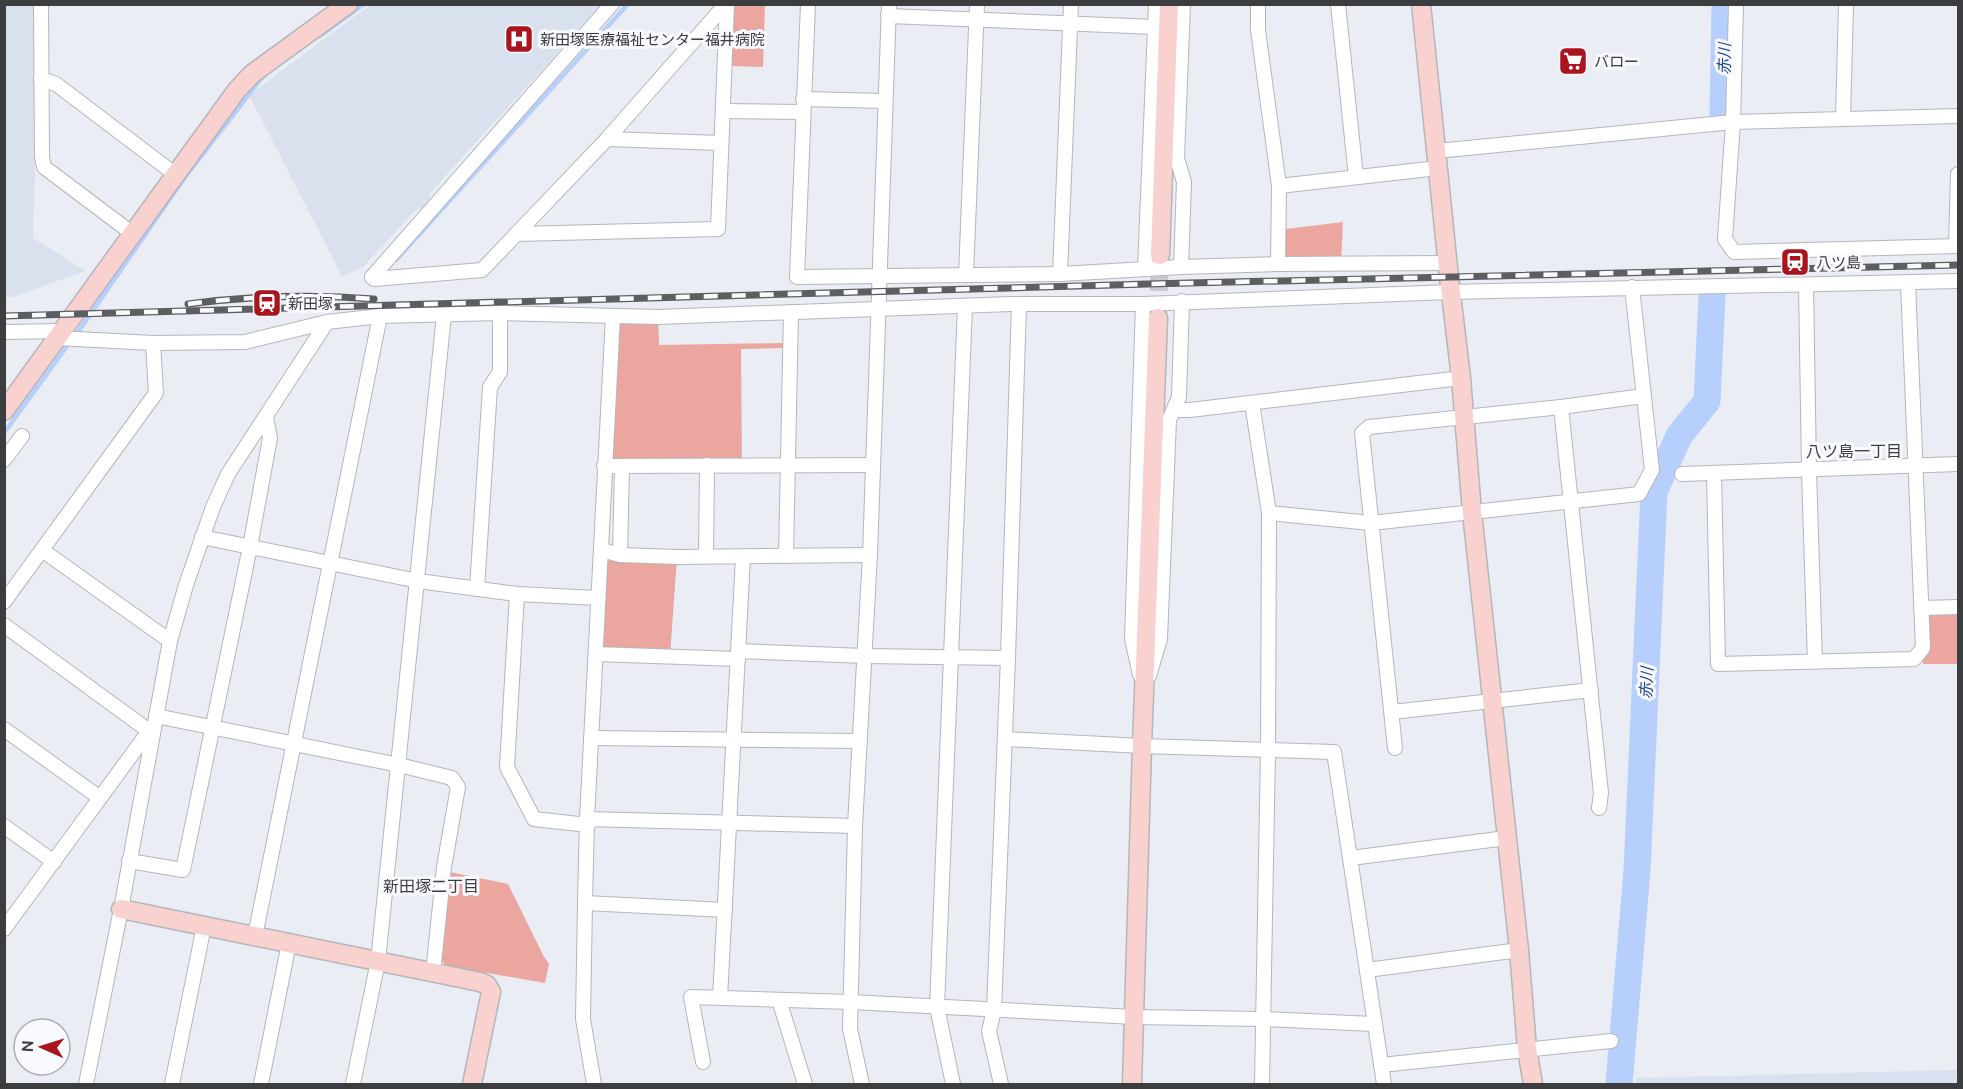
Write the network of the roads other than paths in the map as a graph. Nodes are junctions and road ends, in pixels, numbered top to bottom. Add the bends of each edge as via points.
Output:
1 (41, 4) edge
2 (348, 4) edge
3 (612, 4) edge
4 (727, 4) edge
5 (808, 4) edge
6 (977, 4) edge
7 (1071, 4) edge
8 (1156, 4) edge
9 (1169, 4) edge
10 (1183, 4) edge
11 (1258, 4) edge
12 (1338, 4) edge
13 (1421, 4) edge
14 (1736, 4) edge
15 (1846, 4) edge
16 (889, 10) edge
17 (976, 19) junction
18 (1070, 23) junction
19 (1155, 27) junction
20 (41, 79) junction
21 (885, 101) junction
22 (803, 106) junction
23 (723, 111) junction
24 (1959, 116) edge
25 (1843, 119) junction
26 (1733, 122) junction
27 (607, 139) junction
28 (721, 143) junction
29 (1437, 159) junction
30 (1959, 174) edge
31 (176, 175) junction
32 (1356, 177) junction
33 (1279, 186) junction
34 (133, 234) junction
35 (516, 234) junction
36 (1957, 246) edge
37 (1160, 255) tunnel mouth
38 (1448, 263) junction
39 (1278, 264) junction
40 (1181, 267) junction
41 (1145, 269) junction
42 (1060, 274) junction
43 (966, 275) junction
44 (879, 276) junction
45 (1959, 281) edge
46 (1908, 283) junction
47 (1806, 285) junction
48 (1632, 287) junction
49 (1450, 292) junction
50 (1182, 301) junction
51 (1019, 304) junction
52 (1143, 304) junction
53 (965, 306) junction
54 (878, 309) junction
55 (791, 312) junction
56 (500, 313) junction
57 (444, 315) junction
58 (380, 316) junction
59 (612, 316) junction
60 (1158, 318) tunnel mouth
61 (327, 322) junction
62 (4, 333) edge
63 (65, 337) junction
64 (153, 344) junction
65 (1461, 378) junction
66 (1643, 396) junction
67 (1252, 403) junction
68 (1561, 407) junction
69 (1175, 410) junction
70 (4, 411) edge
71 (266, 418) junction
72 (1464, 418) junction
73 (22, 436) dead end
74 (4, 460) edge
75 (1959, 464) edge
76 (707, 465) junction
77 (788, 465) junction
78 (872, 465) junction
79 (604, 466) junction
80 (1917, 466) junction
81 (622, 467) junction
82 (1809, 470) junction
83 (1714, 473) junction
84 (1682, 474) dead end
85 (1570, 503) junction
86 (1472, 512) junction
87 (1269, 513) junction
88 (1371, 523) junction
89 (202, 537) junction
90 (250, 547) junction
91 (42, 550) junction
92 (602, 550) junction
93 (620, 555) junction
94 (870, 555) junction
95 (706, 556) junction
96 (786, 556) junction
97 (743, 557) junction
98 (331, 564) junction
99 (418, 581) junction
100 (477, 589) junction
101 (517, 594) junction
102 (598, 597) junction
103 (4, 602) edge
104 (1921, 608) junction
105 (1959, 608) edge
106 (4, 625) edge
107 (170, 641) junction
108 (596, 654) junction
109 (738, 655) junction
110 (866, 656) junction
111 (952, 657) junction
112 (1008, 658) junction
113 (1815, 662) junction
114 (1591, 690) junction
115 (1144, 695) junction
116 (1493, 701) junction
117 (1392, 712) junction
118 (153, 724) junction
119 (213, 728) junction
120 (4, 729) edge
121 (591, 738) junction
122 (1005, 739) junction
123 (734, 740) junction
124 (860, 741) junction
125 (294, 744) junction
126 (1142, 746) junction
127 (1395, 748) dead end
128 (1268, 749) junction
129 (399, 765) junction
130 (100, 798) junction
131 (1599, 808) dead end
132 (587, 822) junction
133 (729, 823) junction
134 (4, 826) edge
135 (855, 826) junction
136 (1506, 838) junction
137 (1351, 858) junction
138 (129, 861) junction
139 (54, 862) junction
140 (585, 903) junction
141 (121, 909) junction
142 (725, 910) junction
143 (204, 926) junction
144 (5, 928) edge
145 (255, 936) junction
146 (289, 943) junction
147 (1519, 950) junction
148 (378, 961) junction
149 (1367, 970) junction
150 (433, 973) junction
151 (720, 998) junction
152 (779, 1000) junction
153 (851, 1002) junction
154 (937, 1007) junction
155 (994, 1010) junction
156 (1134, 1017) junction
157 (1263, 1019) junction
158 (1373, 1024) junction
159 (1611, 1041) dead end
160 (1527, 1049) junction
161 (703, 1062) dead end
162 (1381, 1065) junction
163 (86, 1084) edge
164 (172, 1084) edge
165 (261, 1084) edge
166 (353, 1084) edge
167 (472, 1084) edge
168 (594, 1084) edge
169 (805, 1084) edge
170 (862, 1084) edge
171 (953, 1084) edge
172 (1001, 1084) edge
173 (1132, 1084) edge
174 (1262, 1084) edge
175 (1384, 1084) edge
176 (1533, 1084) edge

1 - 20 street
2 - 31 street via 252,74
3 - 35 street via 372,277 482,270
4 - 23 street
4 - 27 street
5 - 22 street
6 - 17 street
7 - 18 street
8 - 19 street
9 - 37 street
10 - 40 street via 1177,158 1184,182
11 - 33 street
12 - 32 street
13 - 29 street
14 - 26 street
15 - 25 street
16 - 17 street
16 - 21 street
17 - 18 street
17 - 43 street
18 - 19 street
18 - 42 street
19 - 41 street
20 - 31 street via 56,84
20 - 34 street via 44,167
21 - 22 street
21 - 44 street
22 - 23 street
22 - 44 street via 797,277
23 - 28 street
24 - 25 street
25 - 26 street
26 - 29 street
26 - 36 street via 1725,239 1734,252
27 - 28 street
27 - 35 street
28 - 35 street via 718,229
29 - 32 street
29 - 38 street
30 - 36 street
31 - 34 street
32 - 33 street
33 - 39 street
34 - 63 street
38 - 39 street
38 - 49 street
39 - 40 street
40 - 41 street
41 - 42 street
42 - 43 street
43 - 44 street
44 - 54 street
45 - 46 street
46 - 47 street
46 - 80 street
47 - 48 street
47 - 82 street
48 - 49 street
48 - 66 street
49 - 50 street
49 - 65 street
50 - 52 street
50 - 69 street via 1179,397
51 - 52 street
51 - 53 street
51 - 112 street
52 - 115 street via 1132,639
53 - 54 street
53 - 111 street
54 - 55 street
54 - 78 street
55 - 59 street
55 - 77 street
56 - 57 street
56 - 59 street
56 - 100 street via 500,372 490,387
57 - 58 street
57 - 99 street
58 - 61 street
58 - 98 street
59 - 79 street
60 - 115 street
61 - 64 street via 245,342
61 - 71 street
62 - 63 street
63 - 64 street
63 - 70 street
64 - 91 street via 156,393
65 - 67 street
65 - 72 street
66 - 68 street
66 - 85 street via 1652,470 1639,494
67 - 69 street
67 - 87 street
68 - 72 street
68 - 85 street
69 - 115 street via 1169,420 1160,639
71 - 89 street via 228,474
71 - 90 street via 270,438
72 - 86 street
72 - 88 street via 1369,428 1362,433
73 - 74 street
75 - 80 street
76 - 77 street
76 - 81 street
76 - 95 street
77 - 78 street
77 - 96 street
78 - 94 street
79 - 81 street
79 - 92 street
80 - 82 street
80 - 104 street
81 - 93 street
82 - 83 street
82 - 113 street
83 - 84 street
83 - 113 street via 1719,664
85 - 86 street
85 - 114 street
86 - 88 street
86 - 116 street
87 - 88 street
87 - 128 street
88 - 117 street
89 - 90 street
89 - 107 street
90 - 98 street
90 - 119 street
91 - 103 street
91 - 107 street
92 - 93 street
92 - 102 street
93 - 95 street
94 - 96 street
94 - 110 street
95 - 97 street
96 - 97 street
97 - 109 street
98 - 99 street
98 - 125 street
99 - 100 street
99 - 129 street
100 - 101 street
101 - 102 street
101 - 132 street via 507,767 534,819
102 - 108 street
104 - 105 street
104 - 113 street via 1923,648 1914,659
106 - 118 street
107 - 118 street
108 - 109 street
108 - 121 street
109 - 110 street
109 - 123 street
110 - 111 street
110 - 124 street
111 - 112 street
111 - 154 street
112 - 122 street
114 - 116 street
114 - 131 street via 1601,793
115 - 126 street
116 - 117 street
116 - 136 street
117 - 127 street
118 - 119 street
118 - 130 street
118 - 138 street
119 - 125 street
119 - 138 street via 183,870
120 - 130 street
121 - 123 street
121 - 132 street
122 - 126 street
122 - 155 street
123 - 124 street
123 - 133 street
124 - 135 street
125 - 129 street
125 - 145 street
126 - 128 street
126 - 156 street
128 - 137 street via 1334,752
128 - 157 street
129 - 148 street
129 - 150 street via 452,778 458,787 444,867
130 - 139 street
132 - 133 street
132 - 140 street
133 - 135 street
133 - 142 street
134 - 139 street
135 - 153 street
136 - 137 street
136 - 147 street
137 - 149 street
138 - 141 street
139 - 144 street
140 - 142 street
140 - 168 street via 583,1019
141 - 143 street
141 - 163 street
142 - 151 street
143 - 145 street
143 - 164 street
145 - 146 street
146 - 148 street
146 - 165 street
147 - 149 street
147 - 160 street
148 - 150 street
148 - 166 street
149 - 158 street
150 - 167 street via 480,982 491,992
151 - 152 street
151 - 161 street via 691,996
152 - 153 street
152 - 169 street
153 - 154 street
153 - 170 street via 850,1029
154 - 155 street
154 - 171 street
155 - 156 street
155 - 172 street via 989,1031
156 - 157 street
156 - 173 street
157 - 158 street
157 - 174 street
158 - 162 street
159 - 160 street
160 - 162 street
160 - 176 street
162 - 175 street

